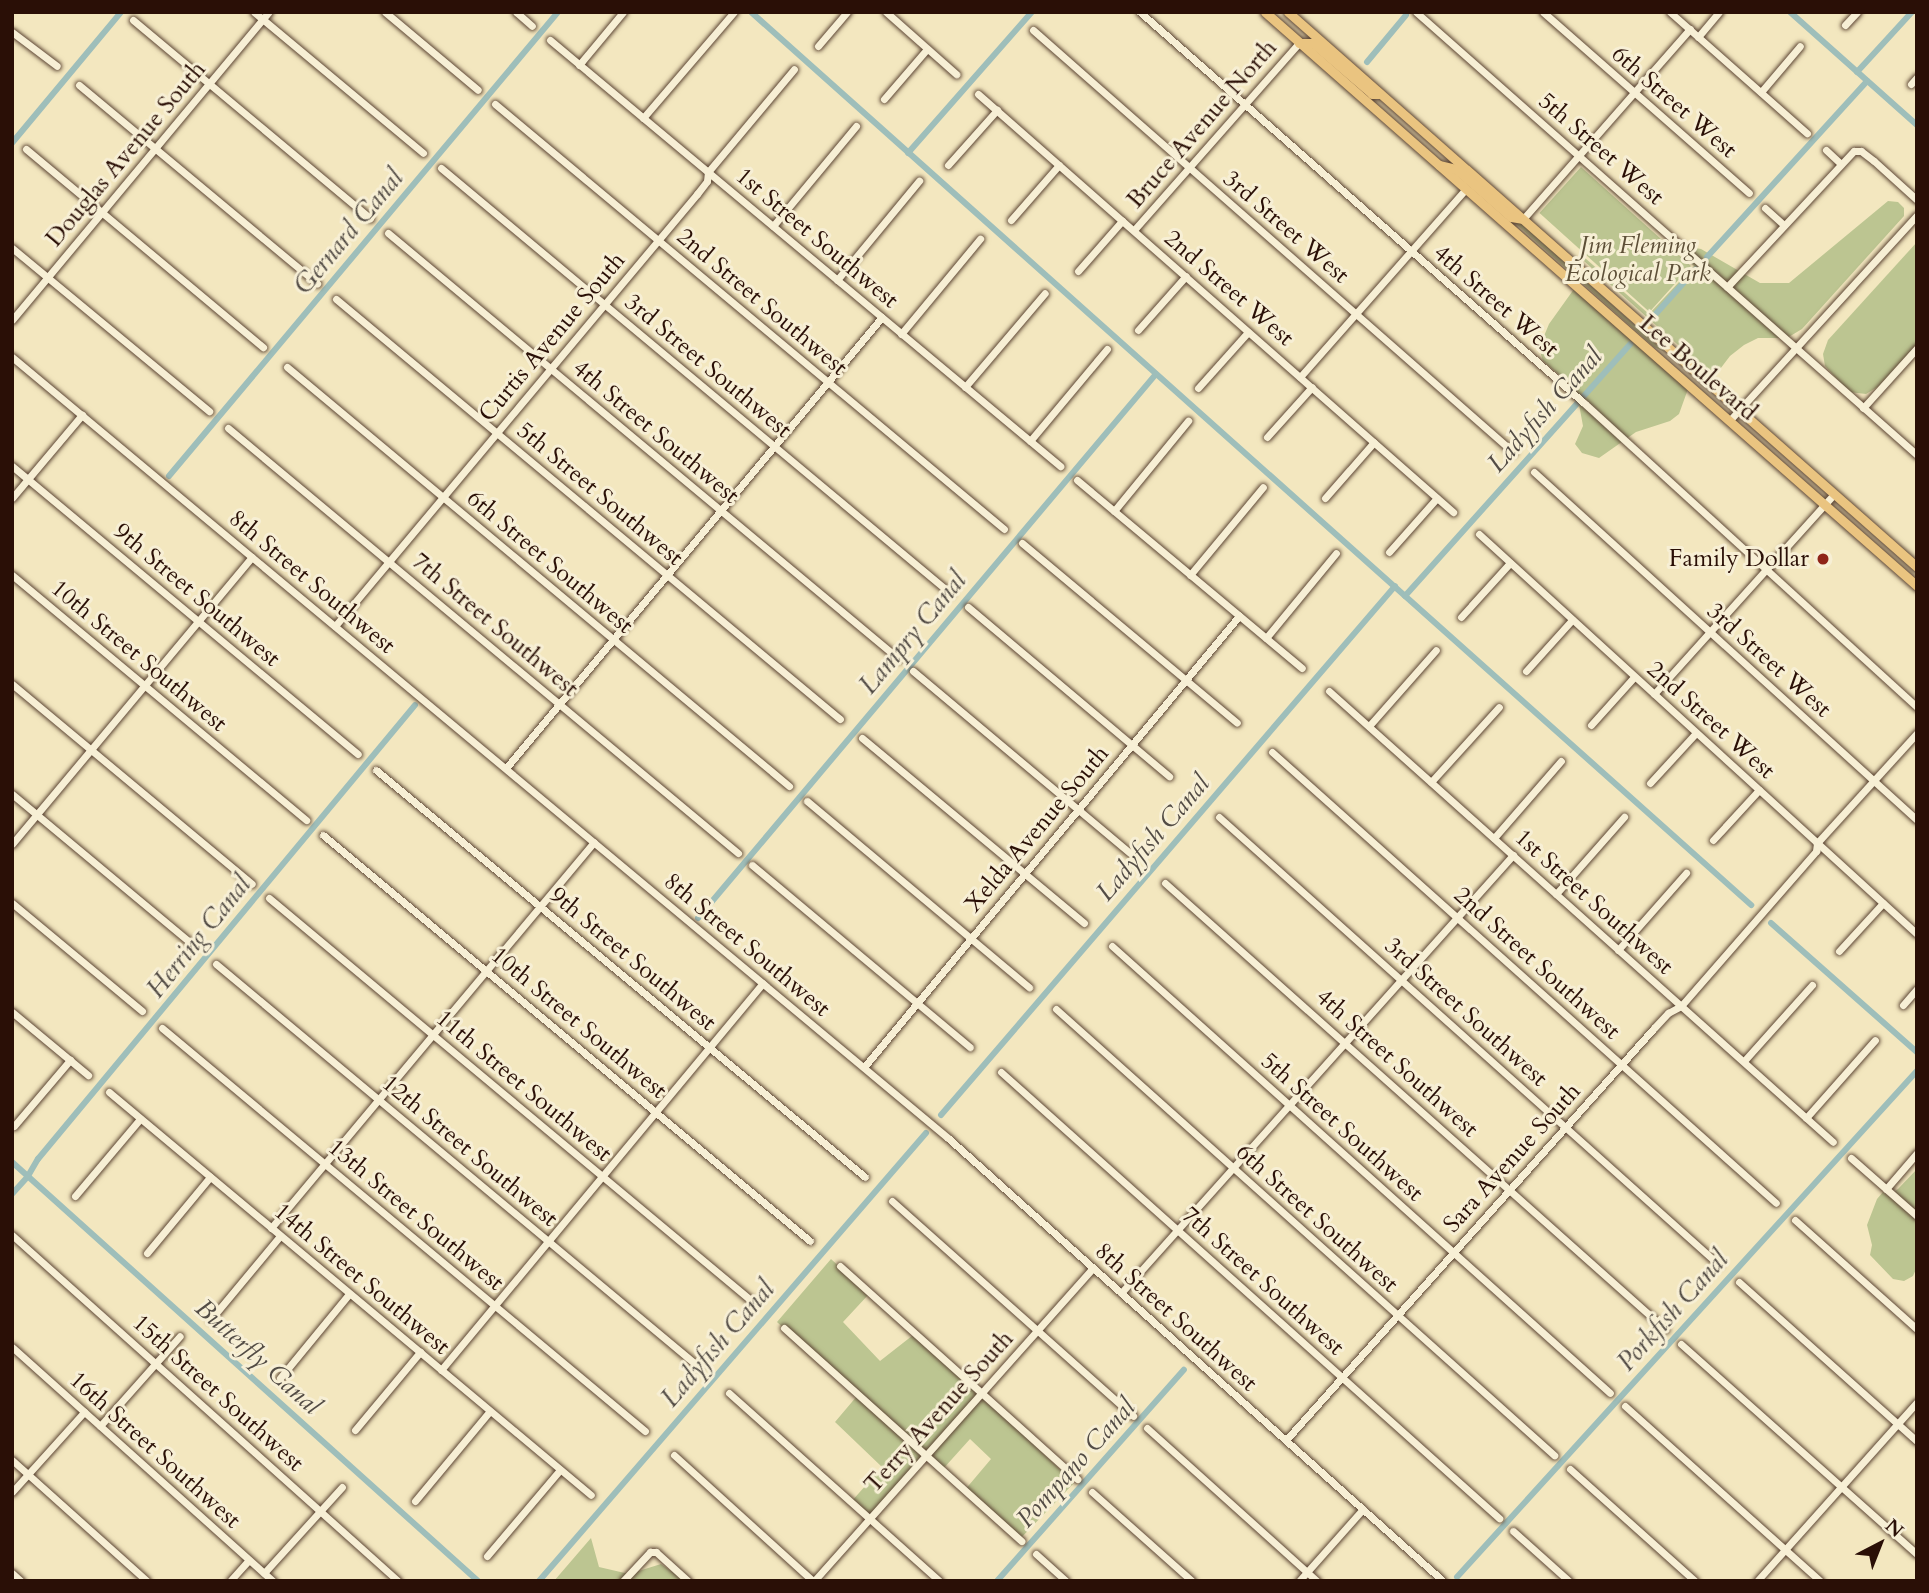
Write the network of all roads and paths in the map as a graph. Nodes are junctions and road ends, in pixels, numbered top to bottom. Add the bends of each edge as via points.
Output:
1 (254, 12) edge
2 (269, 12) edge
3 (385, 12) edge
4 (516, 12) edge
5 (624, 12) edge
6 (734, 12) edge
7 (848, 12) edge
8 (886, 12) edge
9 (1140, 12) edge
10 (1265, 12) edge
11 (1288, 12) edge
12 (1416, 12) edge
13 (1543, 12) edge
14 (1670, 12) edge
15 (1719, 12) edge
16 (1857, 12) edge
17 (133, 20) dead end
18 (262, 20) junction
19 (1845, 25) dead end
20 (532, 26) dead end
21 (1033, 30) dead end
22 (1690, 30) junction
23 (12, 32) edge
24 (1698, 37) junction
25 (550, 40) dead end
26 (1299, 43) junction
27 (818, 46) dead end
28 (1800, 46) dead end
29 (928, 49) junction
30 (579, 65) junction
31 (57, 66) dead end
32 (794, 69) dead end
33 (956, 74) dead end
34 (1917, 77) edge
35 (209, 84) junction
36 (1911, 84) dead end
37 (79, 85) dead end
38 (478, 90) dead end
39 (1760, 92) junction
40 (1634, 93) junction
41 (978, 94) dead end
42 (1380, 94) junction
43 (884, 99) dead end
44 (495, 104) dead end
45 (1245, 105) junction
46 (997, 110) junction
47 (643, 118) junction
48 (856, 126) dead end
49 (1807, 133) dead end
50 (155, 148) junction
51 (26, 149) dead end
52 (1826, 150) dead end
53 (423, 153) dead end
54 (1579, 155) junction
55 (1840, 163) junction
56 (948, 164) dead end
57 (1059, 165) junction
58 (1438, 165) junction
59 (441, 168) dead end
60 (1189, 168) junction
61 (708, 172) junction
62 (919, 181) dead end
63 (1465, 189) junction
64 (1749, 193) dead end
65 (1917, 200) edge
66 (1765, 208) dead end
67 (101, 212) junction
68 (1917, 215) edge
69 (370, 218) dead end
70 (1523, 219) junction
71 (1011, 220) dead end
72 (1122, 221) junction
73 (1784, 225) junction
74 (773, 226) junction
75 (1134, 230) junction
76 (388, 233) dead end
77 (980, 239) dead end
78 (658, 240) junction
79 (12, 248) edge
80 (1411, 251) junction
81 (1078, 271) dead end
82 (1186, 276) junction
83 (47, 277) junction
84 (837, 280) junction
85 (317, 283) dead end
86 (1727, 287) junction
87 (1045, 293) dead end
88 (336, 299) dead end
89 (604, 305) junction
90 (1355, 314) junction
91 (882, 317) junction
92 (12, 320) edge
93 (1138, 330) dead end
94 (1248, 331) junction
95 (901, 334) junction
96 (263, 347) dead end
97 (1796, 348) junction
98 (1917, 348) edge
99 (1107, 349) dead end
100 (12, 357) edge
101 (286, 368) dead end
102 (551, 369) junction
103 (1300, 377) junction
104 (828, 382) junction
105 (965, 387) junction
106 (1311, 387) junction
107 (1198, 388) dead end
108 (1863, 408) junction
109 (1739, 410) junction
110 (209, 411) dead end
111 (82, 415) junction
112 (1730, 420) junction
113 (1188, 421) dead end
114 (228, 428) dead end
115 (497, 433) junction
116 (1267, 437) dead end
117 (1030, 442) junction
118 (1374, 442) junction
119 (774, 446) junction
120 (1513, 452) dead end
121 (1917, 455) edge
122 (12, 466) edge
123 (1060, 466) dead end
124 (1534, 472) dead end
125 (28, 479) junction
126 (1077, 480) dead end
127 (1262, 487) dead end
128 (1835, 494) junction
129 (12, 498) edge
130 (443, 498) junction
131 (1325, 498) dead end
132 (1437, 498) junction
133 (1825, 505) junction
134 (721, 510) junction
135 (1114, 511) junction
136 (1454, 512) dead end
137 (1004, 528) dead end
138 (1479, 534) dead end
139 (1022, 544) dead end
140 (1389, 552) dead end
141 (1336, 553) dead end
142 (252, 557) junction
143 (389, 562) junction
144 (1510, 563) junction
145 (1917, 567) edge
146 (1767, 570) junction
147 (12, 575) edge
148 (1190, 575) junction
149 (667, 576) junction
150 (1917, 586) edge
151 (950, 593) dead end
152 (968, 607) dead end
153 (1239, 616) junction
154 (1461, 617) dead end
155 (1573, 620) junction
156 (198, 621) junction
157 (335, 626) junction
158 (1710, 632) junction
159 (1266, 638) junction
160 (613, 640) junction
161 (1436, 650) dead end
162 (899, 659) dead end
163 (1302, 668) dead end
164 (913, 671) dead end
165 (1526, 671) dead end
166 (1634, 677) junction
167 (1186, 680) junction
168 (12, 684) edge
169 (144, 685) junction
170 (1329, 691) dead end
171 (1654, 694) junction
172 (559, 704) junction
173 (1499, 707) dead end
174 (1917, 707) edge
175 (839, 719) dead end
176 (1237, 723) dead end
177 (1591, 725) dead end
178 (1369, 726) junction
179 (1696, 733) junction
180 (1917, 733) edge
181 (862, 738) dead end
182 (1132, 745) junction
183 (91, 750) junction
184 (1272, 752) dead end
185 (358, 754) dead end
186 (1561, 761) dead end
187 (506, 768) junction
188 (376, 770) dead end
189 (1169, 776) dead end
190 (1873, 780) junction
191 (1431, 782) junction
192 (1650, 783) dead end
193 (789, 786) dead end
194 (1759, 790) junction
195 (12, 794) edge
196 (807, 801) dead end
197 (1078, 810) junction
198 (37, 814) junction
199 (1219, 817) dead end
200 (1624, 817) dead end
201 (306, 820) dead end
202 (1917, 820) edge
203 (323, 835) dead end
204 (1493, 838) junction
205 (1713, 840) dead end
206 (594, 842) junction
207 (1817, 843) junction
208 (12, 844) edge
209 (1129, 852) dead end
210 (738, 853) dead end
211 (1513, 855) junction
212 (752, 865) dead end
213 (1686, 873) dead end
214 (1024, 874) junction
215 (1165, 883) dead end
216 (252, 884) dead end
217 (1556, 894) junction
218 (269, 898) dead end
219 (12, 903) edge
220 (1882, 903) junction
221 (540, 906) junction
222 (1457, 917) junction
223 (1084, 923) dead end
224 (1917, 934) edge
225 (971, 938) junction
226 (193, 945) dead end
227 (1112, 946) dead end
228 (1618, 950) junction
229 (1839, 951) dead end
230 (216, 964) dead end
231 (486, 971) junction
232 (1401, 980) junction
233 (763, 984) junction
234 (1812, 985) dead end
235 (1029, 987) dead end
236 (1917, 989) edge
237 (917, 1003) junction
238 (1903, 1005) dead end
239 (1681, 1006) junction
240 (1056, 1009) dead end
241 (142, 1011) dead end
242 (12, 1012) edge
243 (162, 1028) dead end
244 (432, 1034) junction
245 (1875, 1040) dead end
246 (1345, 1042) junction
247 (970, 1047) dead end
248 (710, 1048) junction
249 (70, 1060) junction
250 (1744, 1062) junction
251 (1621, 1065) junction
252 (864, 1067) junction
253 (1001, 1072) dead end
254 (88, 1075) dead end
255 (109, 1092) dead end
256 (379, 1099) junction
257 (1289, 1105) junction
258 (656, 1113) junction
259 (1806, 1118) junction
260 (140, 1119) junction
261 (14, 1126) dead end
262 (1566, 1127) junction
263 (1833, 1142) dead end
264 (1917, 1153) edge
265 (1851, 1158) dead end
266 (325, 1164) junction
267 (1232, 1167) junction
268 (211, 1177) junction
269 (602, 1177) junction
270 (865, 1177) dead end
271 (1886, 1189) junction
272 (1510, 1190) junction
273 (75, 1196) dead end
274 (892, 1201) dead end
275 (1776, 1203) dead end
276 (1917, 1216) edge
277 (1795, 1220) dead end
278 (271, 1228) junction
279 (1177, 1230) junction
280 (12, 1235) edge
281 (280, 1236) junction
282 (548, 1241) junction
283 (810, 1241) dead end
284 (1453, 1253) junction
285 (147, 1254) dead end
286 (1718, 1264) dead end
287 (840, 1266) dead end
288 (1093, 1268) junction
289 (1739, 1282) dead end
290 (1121, 1293) junction
291 (349, 1294) junction
292 (754, 1303) dead end
293 (495, 1306) junction
294 (1398, 1315) junction
295 (211, 1319) dead end
296 (784, 1328) dead end
297 (1665, 1329) dead end
298 (1917, 1329) edge
299 (1038, 1331) junction
300 (180, 1336) dead end
301 (1681, 1344) dead end
302 (12, 1347) edge
303 (420, 1352) junction
304 (155, 1363) junction
305 (699, 1367) dead end
306 (441, 1370) junction
307 (1341, 1377) junction
308 (280, 1378) dead end
309 (1610, 1392) dead end
310 (729, 1393) dead end
311 (981, 1393) junction
312 (1917, 1402) edge
313 (1625, 1406) dead end
314 (490, 1411) junction
315 (84, 1412) junction
316 (1133, 1416) dead end
317 (1897, 1424) junction
318 (100, 1426) junction
319 (1147, 1429) dead end
320 (355, 1430) dead end
321 (645, 1431) dead end
322 (1286, 1440) junction
323 (1917, 1441) edge
324 (674, 1455) dead end
325 (1554, 1455) dead end
326 (926, 1456) junction
327 (12, 1460) edge
328 (1570, 1469) dead end
329 (560, 1470) junction
330 (28, 1474) junction
331 (1077, 1479) dead end
332 (342, 1487) dead end
333 (1841, 1487) junction
334 (12, 1492) edge
335 (1092, 1492) dead end
336 (591, 1495) dead end
337 (415, 1501) dead end
338 (1363, 1510) junction
339 (320, 1511) junction
340 (870, 1518) junction
341 (1499, 1518) dead end
342 (1513, 1531) dead end
343 (1021, 1541) dead end
344 (1785, 1549) junction
345 (1036, 1554) dead end
346 (1917, 1554) edge
347 (488, 1556) dead end
348 (249, 1560) junction
349 (1307, 1572) junction
350 (12, 1573) edge
351 (264, 1573) junction
352 (21, 1581) edge
353 (147, 1581) edge
354 (230, 1581) edge
355 (273, 1581) edge
356 (398, 1581) edge
357 (622, 1581) edge
358 (688, 1581) edge
359 (814, 1581) edge
360 (939, 1581) edge
361 (1066, 1581) edge
362 (1192, 1581) edge
363 (1299, 1581) edge
364 (1317, 1581) edge
365 (1443, 1581) edge
366 (1569, 1581) edge
367 (1695, 1581) edge
368 (1757, 1581) edge
369 (1820, 1581) edge

1 - 18 street
2 - 18 street, Douglas Avenue South
3 - 38 street
4 - 20 street
5 - 30 street
6 - 47 street
7 - 27 street
8 - 29 street
9 - 45 street, 4th Street West
10 - 26 main road, Lee Boulevard
11 - 42 main road, Lee Boulevard
12 - 54 street, 5th Street West
13 - 40 street, 6th Street West
14 - 22 street
15 - 24 street
16 - 19 street
17 - 35 street
18 - 35 street, Douglas Avenue South
18 - 53 street
21 - 60 street, 3rd Street West
22 - 24 street
22 - 40 street
23 - 31 street
24 - 39 street
25 - 30 street, 1st Street Southwest
26 - 42 main road via 1312,43 1372,94
26 - 45 street, Bruce Avenue North
26 - 58 main road, Lee Boulevard
28 - 39 street
29 - 33 street
29 - 43 street
30 - 47 street, 1st Street Southwest
32 - 61 street, Curtis Avenue South
34 - 36 street
35 - 50 street, Douglas Avenue South
35 - 69 street
37 - 50 street
39 - 49 street
40 - 54 street
40 - 64 street, 6th Street West
41 - 46 street, 2nd Street West
42 - 70 main road, Lee Boulevard
44 - 78 street, 2nd Street Southwest
45 - 60 street, Bruce Avenue North
45 - 80 street, 4th Street West
46 - 56 street
46 - 57 street, 2nd Street West
47 - 61 street, 1st Street Southwest
48 - 74 street
50 - 67 street, Douglas Avenue South
50 - 85 street
51 - 67 street
52 - 55 street
54 - 70 street
54 - 86 street, 5th Street West
55 - 65 street via 1861,151
55 - 73 street
57 - 71 street
57 - 72 street, 2nd Street West
58 - 63 main road, Lee Boulevard
58 - 70 main road via 1456,169 1511,217
59 - 89 street, 3rd Street Southwest
60 - 75 street, Bruce Avenue North
60 - 90 street, 3rd Street West
61 - 74 street, 1st Street Southwest
61 - 78 street, Curtis Avenue South via 707,181
62 - 84 street
63 - 80 street
63 - 112 main road, Lee Boulevard
66 - 73 street
67 - 83 street, Douglas Avenue South
67 - 96 street
68 - 97 street
70 - 109 main road, Lee Boulevard
72 - 75 street, 2nd Street West
72 - 81 street, Bruce Avenue North
73 - 86 street
74 - 84 street, 1st Street Southwest
75 - 82 street, 2nd Street West
76 - 102 street, 4th Street Southwest
77 - 95 street
78 - 89 street, Curtis Avenue South
78 - 104 street, 2nd Street Southwest
79 - 83 street
80 - 90 street
80 - 146 street, 4th Street West
82 - 93 street
82 - 94 street, 2nd Street West
83 - 92 street, Douglas Avenue South
83 - 110 street
84 - 91 street, 1st Street Southwest
86 - 97 street, 5th Street West
87 - 105 street
88 - 115 street, 5th Street Southwest
89 - 102 street, Curtis Avenue South
89 - 119 street, 3rd Street Southwest
90 - 103 street
90 - 120 street, 3rd Street West
91 - 95 street, 1st Street Southwest
91 - 104 street
94 - 103 street, 2nd Street West
94 - 107 street
95 - 105 street, 1st Street Southwest
97 - 108 street, 5th Street West
97 - 109 street
98 - 108 street
99 - 117 street
100 - 111 street, 8th Street Southwest
101 - 130 street, 6th Street Southwest
102 - 115 street, Curtis Avenue South
102 - 134 street, 4th Street Southwest
103 - 106 street, 2nd Street West
104 - 119 street
104 - 137 street, 2nd Street Southwest
105 - 117 street, 1st Street Southwest
106 - 116 street
106 - 118 street, 2nd Street West
108 - 121 street, 5th Street West
109 - 112 street
109 - 128 main road, Lee Boulevard
111 - 125 street
111 - 142 street, 8th Street Southwest
112 - 133 main road, Lee Boulevard
113 - 135 street
114 - 143 street, 7th Street Southwest
115 - 130 street, Curtis Avenue South
115 - 149 street, 5th Street Southwest
117 - 123 street, 1st Street Southwest
118 - 131 street
118 - 132 street, 2nd Street West
119 - 134 street
119 - 151 street, 3rd Street Southwest
122 - 125 street, 9th Street Southwest
124 - 158 street, 3rd Street West
125 - 129 street
125 - 156 street, 9th Street Southwest
126 - 135 street
127 - 148 street
128 - 133 street
128 - 145 main road, Lee Boulevard
130 - 143 street, Curtis Avenue South
130 - 160 street, 6th Street Southwest
132 - 136 street, 2nd Street West
132 - 140 street
133 - 146 street
133 - 150 main road, Lee Boulevard
134 - 149 street
134 - 162 street, 4th Street Southwest
135 - 148 street
138 - 144 street, 2nd Street West
139 - 167 street
141 - 159 street
142 - 156 street
142 - 157 street, 8th Street Southwest
143 - 157 street, Curtis Avenue South
143 - 172 street, 7th Street Southwest
144 - 154 street
144 - 155 street, 2nd Street West
146 - 158 street
146 - 174 street, 4th Street West
147 - 169 street, 10th Street Southwest
148 - 153 street
149 - 160 street
149 - 175 street, 5th Street Southwest
152 - 182 street
153 - 159 street
153 - 167 street, Xelda Avenue South
155 - 165 street
155 - 166 street, 2nd Street West
156 - 169 street
156 - 185 street, 9th Street Southwest
157 - 187 street, 8th Street Southwest
158 - 171 street
158 - 190 street, 3rd Street West
159 - 163 street
160 - 172 street
160 - 193 street, 6th Street Southwest
161 - 178 street
164 - 197 street
166 - 171 street, 2nd Street West
166 - 177 street
167 - 176 street
167 - 182 street, Xelda Avenue South
168 - 183 street
169 - 183 street
169 - 201 street, 10th Street Southwest
170 - 178 street, 1st Street Southwest
171 - 179 street, 2nd Street West
172 - 187 street
172 - 210 street, 7th Street Southwest
173 - 191 street
178 - 191 street, 1st Street Southwest
179 - 192 street
179 - 194 street, 2nd Street West
180 - 190 street, Sara Avenue South
181 - 214 street
182 - 189 street
182 - 197 street, Xelda Avenue South
183 - 198 street
183 - 216 street
184 - 222 street, 2nd Street Southwest
186 - 204 street
187 - 206 street, 8th Street Southwest
188 - 221 street, 9th Street Southwest
190 - 202 street, 3rd Street West
190 - 207 street, Sara Avenue South
191 - 204 street, 1st Street Southwest
194 - 205 street
194 - 207 street, 2nd Street West
195 - 198 street
196 - 225 street
197 - 209 street
197 - 214 street, Xelda Avenue South
198 - 208 street
198 - 226 street
199 - 232 street, 3rd Street Southwest
200 - 217 street
203 - 231 street, 10th Street Southwest
204 - 211 street, 1st Street Southwest
206 - 221 street
206 - 233 street, 8th Street Southwest
207 - 220 street, 2nd Street West
207 - 239 street, Sara Avenue South via 1816,851
211 - 217 street, 1st Street Southwest
211 - 222 street
212 - 237 street
213 - 228 street
214 - 223 street
214 - 225 street, Xelda Avenue South
215 - 246 street, 4th Street Southwest
217 - 228 street, 1st Street Southwest
218 - 244 street, 11th Street Southwest
219 - 241 street
220 - 224 street, 2nd Street West
220 - 229 street
221 - 231 street
221 - 248 street, 9th Street Southwest
222 - 232 street
222 - 251 street, 2nd Street Southwest
225 - 235 street
225 - 237 street, Xelda Avenue South
227 - 257 street, 5th Street Southwest
228 - 239 street, 1st Street Southwest
230 - 256 street, 12th Street Southwest
231 - 244 street
231 - 258 street, 10th Street Southwest
232 - 246 street
232 - 262 street, 3rd Street Southwest
233 - 248 street
233 - 252 street, 8th Street Southwest
234 - 250 street
236 - 238 street
237 - 247 street
237 - 252 street, Xelda Avenue South
239 - 250 street, 1st Street Southwest
239 - 251 street, Sara Avenue South via 1668,1013
240 - 267 street, 6th Street Southwest
242 - 249 street
243 - 266 street, 13th Street Southwest
244 - 256 street
244 - 269 street, 11th Street Southwest
245 - 259 street
246 - 257 street
246 - 272 street, 4th Street Southwest
248 - 258 street
248 - 270 street, 9th Street Southwest
249 - 254 street
249 - 261 street
250 - 259 street, 1st Street Southwest
251 - 262 street, Sara Avenue South
251 - 275 street, 2nd Street Southwest
252 - 288 street, 8th Street Southwest
253 - 279 street, 7th Street Southwest
255 - 260 street, 14th Street Southwest
256 - 266 street
256 - 282 street, 12th Street Southwest
257 - 267 street
257 - 284 street, 5th Street Southwest
258 - 269 street
258 - 283 street, 10th Street Southwest
259 - 263 street, 1st Street Southwest
260 - 268 street, 14th Street Southwest
260 - 273 street
262 - 272 street, Sara Avenue South
262 - 286 street, 3rd Street Southwest
264 - 271 street
265 - 271 street
266 - 278 street
266 - 293 street, 13th Street Southwest
267 - 279 street
267 - 294 street, 6th Street Southwest
268 - 278 street, 14th Street Southwest
268 - 285 street
269 - 282 street
269 - 292 street, 11th Street Southwest
271 - 276 street
272 - 284 street, Sara Avenue South
272 - 297 street, 4th Street Southwest
274 - 299 street
277 - 298 street
278 - 281 street, 14th Street Southwest
279 - 290 street
279 - 307 street, 7th Street Southwest
280 - 304 street, 15th Street Southwest
281 - 291 street, 14th Street Southwest
281 - 295 street
282 - 293 street
282 - 305 street, 12th Street Southwest
284 - 294 street, Sara Avenue South
284 - 309 street, 5th Street Southwest
287 - 311 street
288 - 290 street, 8th Street Southwest
288 - 299 street, Terry Avenue South
289 - 317 street
290 - 322 street, 8th Street Southwest
291 - 303 street, 14th Street Southwest
291 - 308 street
293 - 306 street
293 - 321 street, 13th Street Southwest
294 - 307 street, Sara Avenue South
294 - 325 street, 6th Street Southwest
296 - 326 street
299 - 311 street, Terry Avenue South
299 - 316 street
300 - 304 street
301 - 333 street
302 - 315 street, 16th Street Southwest
303 - 306 street, 14th Street Southwest
303 - 320 street
304 - 318 street
304 - 339 street, 15th Street Southwest
306 - 314 street, 14th Street Southwest
307 - 322 street, Sara Avenue South
307 - 341 street, 7th Street Southwest
310 - 340 street
311 - 326 street, Terry Avenue South
311 - 331 street
312 - 317 street
313 - 344 street
314 - 329 street, 14th Street Southwest
314 - 337 street
315 - 318 street, 16th Street Southwest
315 - 330 street
317 - 323 street
317 - 333 street
318 - 348 street, 16th Street Southwest
319 - 349 street
322 - 338 street, 8th Street Southwest
324 - 359 street
326 - 340 street, Terry Avenue South
326 - 343 street
327 - 330 street
328 - 367 street
329 - 336 street, 14th Street Southwest
329 - 347 street
330 - 334 street
330 - 353 street
332 - 339 street
333 - 344 street
333 - 346 street
335 - 362 street
338 - 349 street
338 - 365 street, 8th Street Southwest
339 - 351 street
339 - 356 street, 15th Street Southwest
340 - 359 street, Terry Avenue South
340 - 360 street
342 - 366 street
344 - 368 street
344 - 369 street
345 - 361 street
348 - 351 street, 16th Street Southwest
348 - 354 street
349 - 363 street
349 - 364 street
350 - 352 street
351 - 355 street, 16th Street Southwest
357 - 358 street via 650,1552 656,1552

